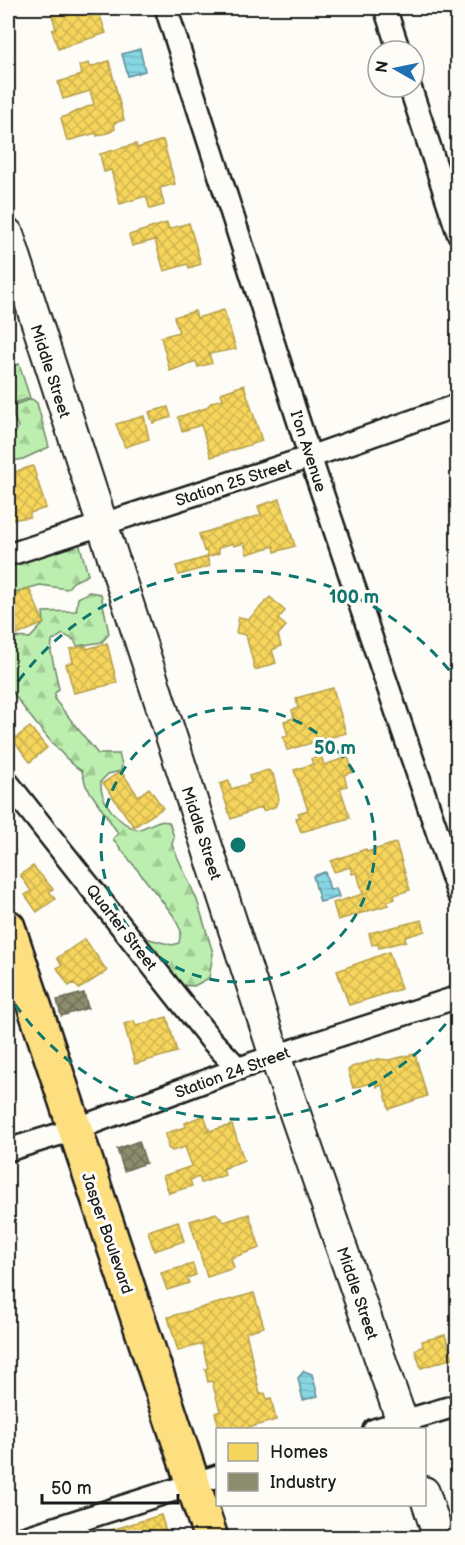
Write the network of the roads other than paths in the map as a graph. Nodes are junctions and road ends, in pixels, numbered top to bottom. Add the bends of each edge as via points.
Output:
1 (166, 8) edge
2 (385, 8) edge
3 (395, 39) edge
4 (414, 99) edge
5 (458, 233) edge
6 (8, 234) edge
7 (458, 405) edge
8 (310, 457) junction
9 (100, 526) junction
10 (8, 555) edge
11 (8, 783) edge
12 (458, 893) edge
13 (8, 927) edge
14 (458, 997) edge
15 (275, 1056) junction
16 (239, 1069) junction
17 (73, 1130) junction
18 (8, 1150) edge
19 (458, 1405) edge
20 (394, 1427) edge
21 (206, 1480) edge
22 (426, 1497) edge
23 (24, 1538) edge
24 (211, 1538) edge
25 (439, 1538) edge

1 - 8 street, I'on Avenue
2 - 3 street
4 - 5 street
6 - 9 street, Middle Street
7 - 8 street, Station 25 Street
8 - 9 street, Station 25 Street
8 - 12 street, I'on Avenue
9 - 10 street, Station 25 Street
9 - 15 street, Middle Street
11 - 16 street, Quarter Street via 211,1040
13 - 17 main road, Jasper Boulevard
14 - 15 street, Station 24 Street
15 - 16 street, Station 24 Street
15 - 20 street, Middle Street
16 - 17 street, Station 24 Street
17 - 18 street, Station 24 Street
17 - 21 main road, Jasper Boulevard
19 - 20 street
21 - 23 street
21 - 24 main road, Jasper Boulevard
22 - 25 street

